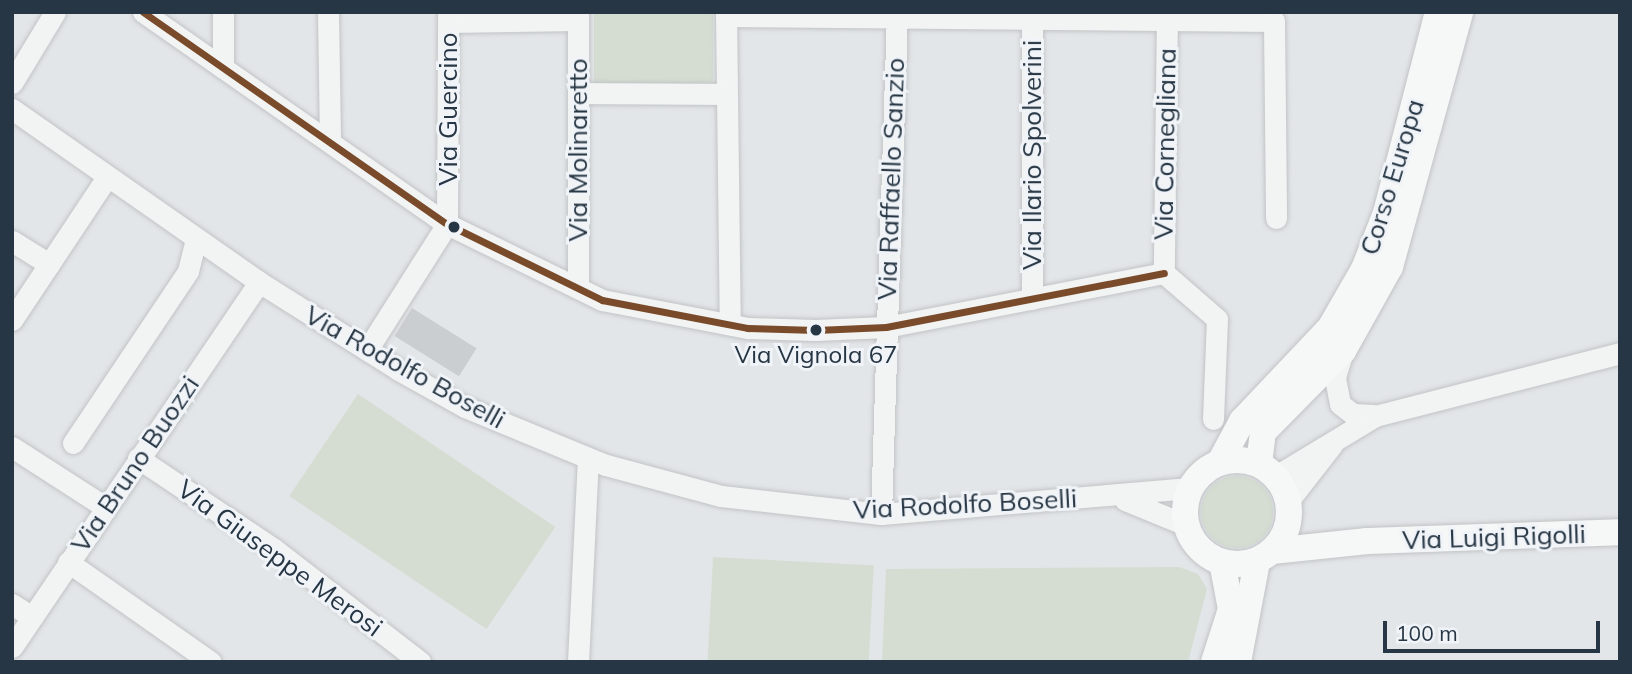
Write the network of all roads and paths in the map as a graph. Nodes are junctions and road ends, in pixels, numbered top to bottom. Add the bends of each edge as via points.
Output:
1 (55, 12) edge
2 (143, 12) edge
3 (223, 12) edge
4 (328, 12) edge
5 (1438, 12) edge
6 (1460, 12) edge
7 (726, 14) edge
8 (578, 16) edge
9 (448, 17) edge
10 (897, 17) edge
11 (1032, 18) edge
12 (1167, 18) edge
13 (223, 68) junction
14 (12, 83) edge
15 (578, 93) junction
16 (726, 94) junction
17 (12, 109) edge
18 (330, 142) junction
19 (107, 177) junction
20 (1276, 218) dead end
21 (447, 224) junction
22 (196, 239) junction
23 (12, 241) edge
24 (49, 264) junction
25 (1164, 273) junction
26 (259, 282) junction
27 (578, 288) junction
28 (1032, 299) junction
29 (12, 320) edge
30 (730, 324) junction
31 (886, 327) junction
32 (367, 350) junction
33 (1343, 351) junction
34 (1620, 353) edge
35 (1375, 415) junction
36 (1213, 419) dead end
37 (1348, 428) junction
38 (73, 443) dead end
39 (12, 447) edge
40 (138, 458) junction
41 (588, 458) junction
42 (1220, 462) junction
43 (1267, 470) junction
44 (1190, 488) junction
45 (1099, 496) junction
46 (105, 507) junction
47 (1289, 511) junction
48 (881, 514) junction
49 (1186, 525) junction
50 (1620, 532) edge
51 (1367, 541) junction
52 (1265, 556) junction
53 (68, 562) junction
54 (1222, 562) junction
55 (12, 604) edge
56 (32, 617) junction
57 (12, 647) edge
58 (211, 662) edge
59 (420, 662) edge
60 (578, 662) edge
61 (1214, 662) edge
62 (1238, 662) edge

1 - 14 street
2 - 13 street
3 - 13 street
4 - 18 street
5 - 42 main road, Corso Europa via 1387,213 1364,269 1330,328 1242,421
6 - 33 main road, Corso Europa via 1400,239
7 - 10 street
7 - 16 street
8 - 9 street
8 - 15 street, Via Molinaretto
9 - 21 street, Via Guercino
10 - 11 street
10 - 31 street, Via Raffaello Sanzio
11 - 12 street
11 - 28 street, Via Ilario Spolverini
12 - 20 street via 1274,21
12 - 25 street, Via Cornegliana
13 - 18 street
15 - 16 street
15 - 27 street, Via Molinaretto
16 - 30 street
17 - 19 street, Via Rodolfo Boselli
18 - 21 street
19 - 22 street, Via Rodolfo Boselli
19 - 24 street
21 - 27 street
21 - 32 street, Via Guercino
22 - 26 street, Via Rodolfo Boselli
22 - 38 street via 188,271
23 - 24 street
24 - 29 street
25 - 28 street
25 - 36 street, Via Cornegliana via 1217,319
26 - 32 street, Via Rodolfo Boselli
26 - 40 street, Via Bruno Buozzi
27 - 30 street via 602,300
28 - 31 street
30 - 31 street
31 - 48 street, Via Raffaello Sanzio
32 - 41 street, Via Rodolfo Boselli via 465,407
33 - 35 street, Corso Europa via 1335,378 1340,404 1353,414
33 - 43 main road, Corso Europa via 1270,422 1259,440
34 - 35 street
35 - 37 street
37 - 43 street
37 - 47 street
39 - 46 street
40 - 46 street, Via Bruno Buozzi
40 - 59 street, Via Giuseppe Merosi via 274,548
41 - 48 street, Via Rodolfo Boselli via 721,495
41 - 60 street
42 - 43 main road
42 - 44 main road
43 - 47 main road
44 - 45 street, Via Rodolfo Boselli
44 - 49 main road
45 - 48 street, Via Rodolfo Boselli
45 - 49 street, Via Rodolfo Boselli via 1149,505
46 - 53 street, Via Bruno Buozzi
47 - 51 main road, Via Luigi Rigolli via 1322,537
47 - 52 main road
49 - 54 main road, Via Rodolfo Boselli via 1193,541
50 - 51 main road, Via Luigi Rigolli
51 - 52 main road, Via Luigi Rigolli
52 - 54 main road
52 - 62 main road
53 - 56 street, Via Bruno Buozzi
53 - 58 street
54 - 61 main road via 1231,610
55 - 56 street
56 - 57 street, Via Bruno Buozzi

